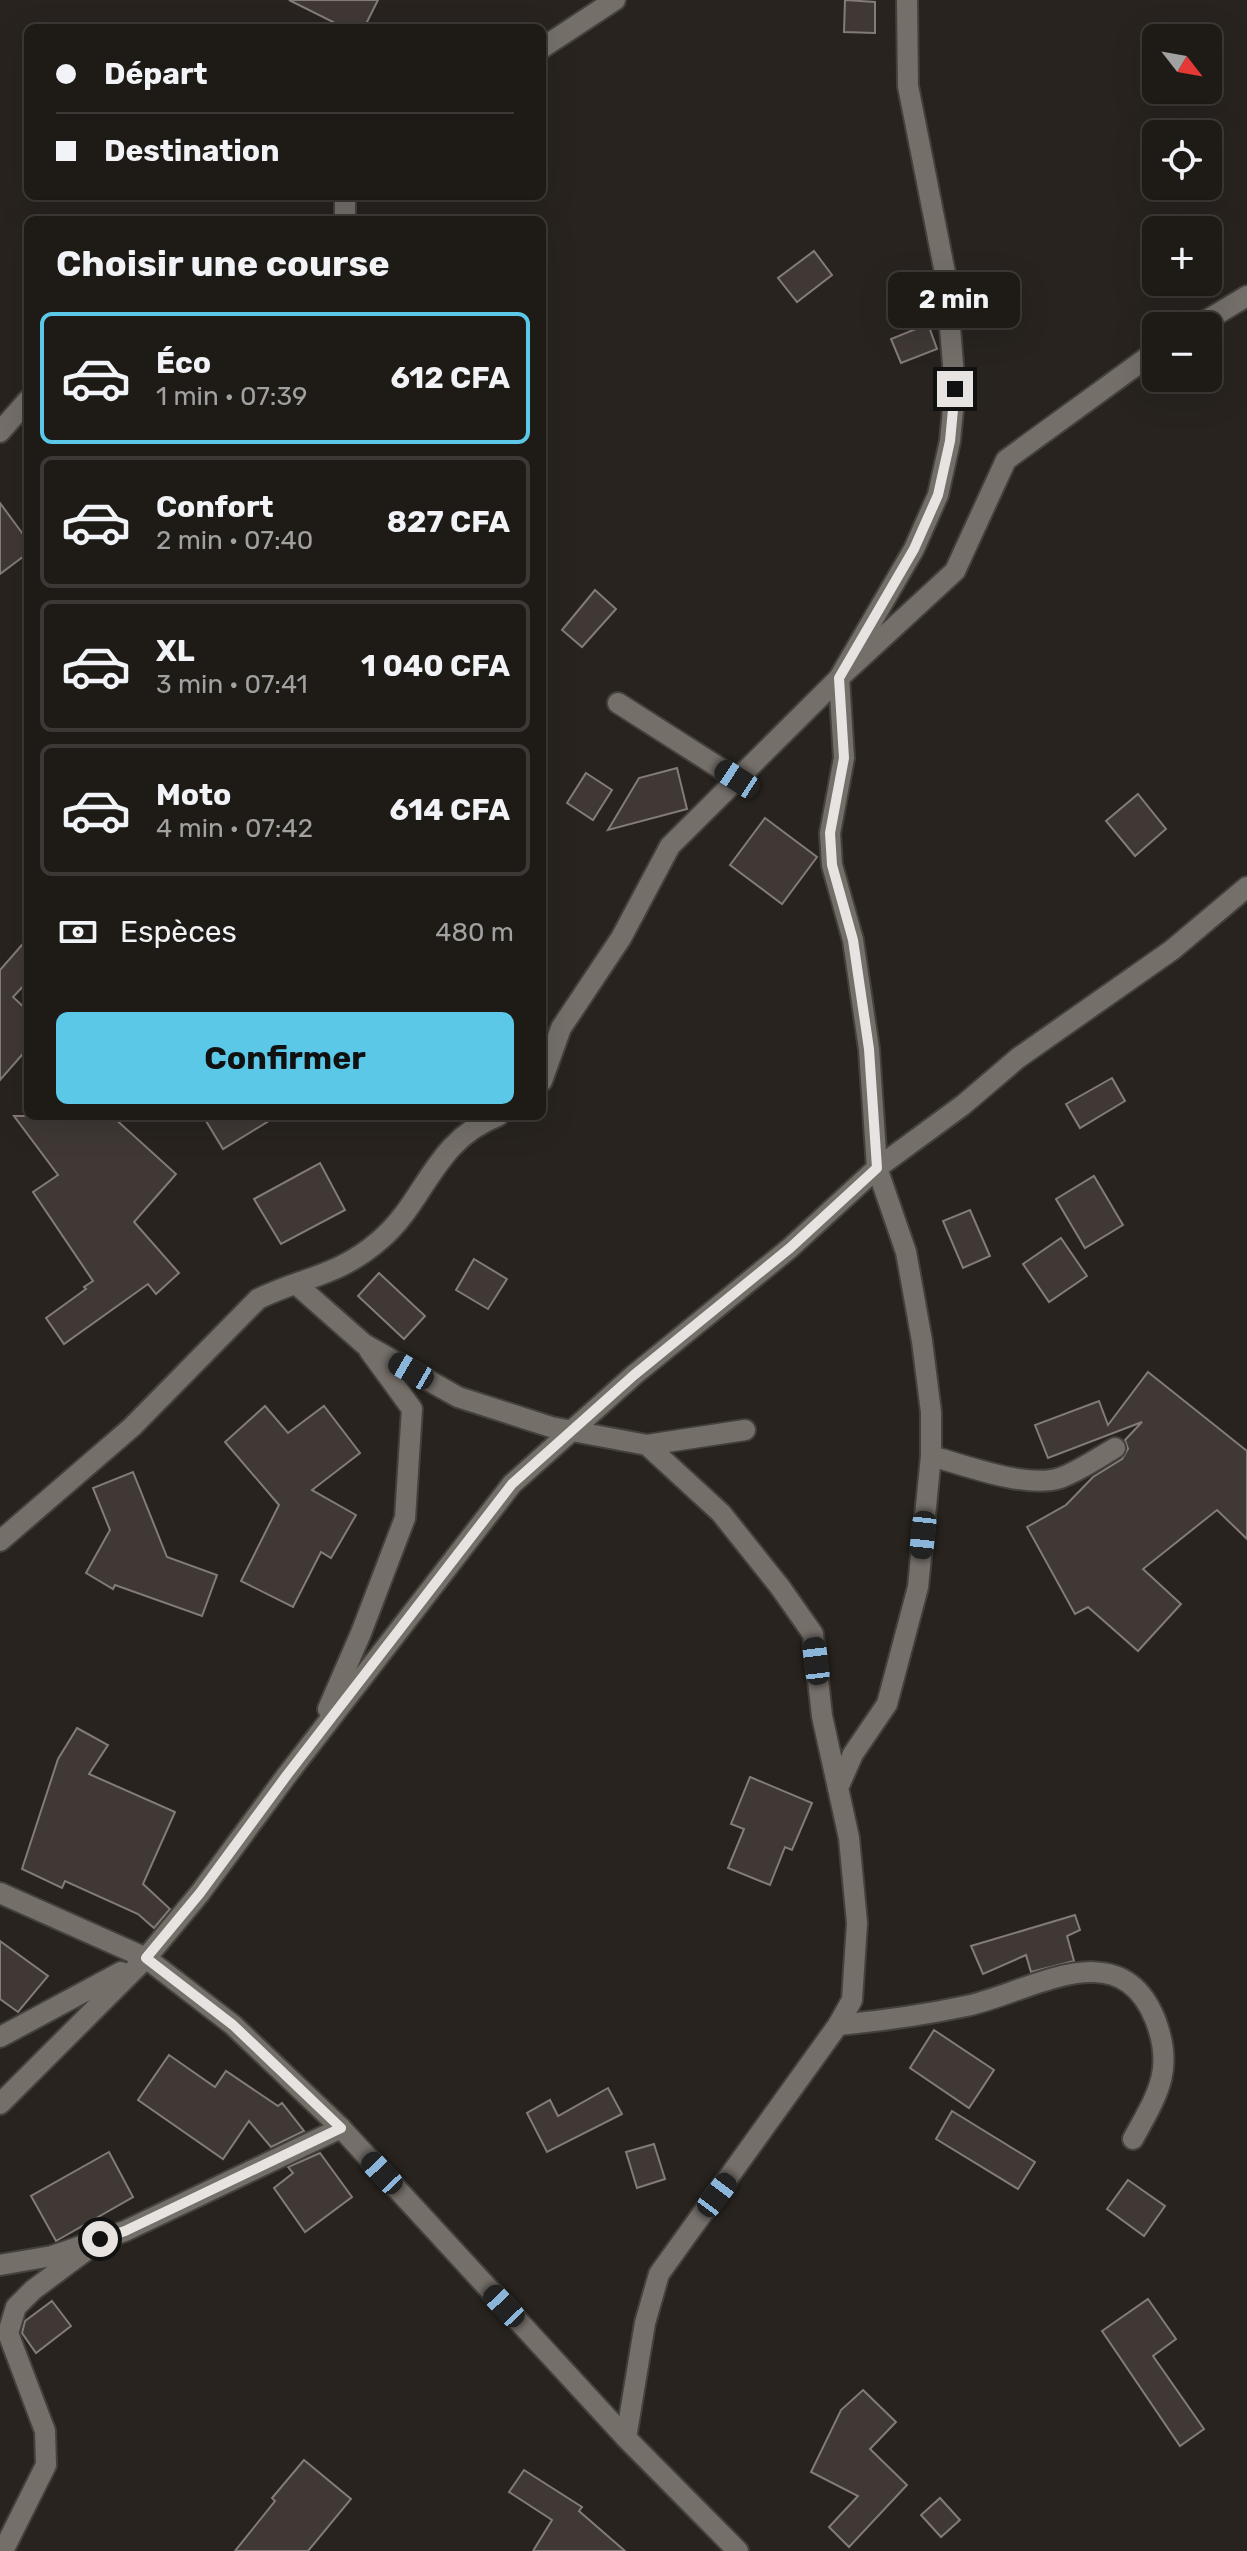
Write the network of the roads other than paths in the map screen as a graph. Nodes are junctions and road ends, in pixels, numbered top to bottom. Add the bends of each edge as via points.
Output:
1 (615, 0) edge
2 (907, 0) edge
3 (546, 45) edge
4 (1247, 296) edge
5 (1220, 312) edge
6 (1142, 361) edge
7 (24, 405) edge
8 (0, 432) edge
9 (839, 678) junction
10 (618, 703) dead end
11 (737, 779) junction
12 (1247, 887) edge
13 (546, 1070) edge
14 (492, 1120) edge
15 (877, 1168) junction
16 (296, 1284) junction
17 (364, 1344) junction
18 (745, 1430) dead end
19 (572, 1431) junction
20 (647, 1445) junction
21 (1115, 1448) dead end
22 (931, 1456) junction
23 (0, 1541) edge
24 (316, 1737) junction
25 (838, 1788) junction
26 (0, 1893) edge
27 (146, 1958) junction
28 (838, 2025) junction
29 (0, 2037) edge
30 (0, 2104) edge
31 (341, 2128) junction
32 (1133, 2139) dead end
33 (100, 2239) junction
34 (0, 2265) edge
35 (626, 2438) junction
36 (3, 2551) edge
37 (738, 2551) edge

1 - 3 street
2 - 9 street via 908,86 946,278 955,389 950,441 927,522
4 - 5 street
6 - 9 street via 1006,460 955,571
7 - 8 street
9 - 11 street
9 - 15 street via 844,758 830,833 832,865 853,940 869,1049
10 - 11 street
11 - 13 street via 670,846 621,938 561,1028
12 - 15 street via 1172,950 1018,1058
14 - 16 street via 453,1145 381,1240 357,1259
15 - 19 street
15 - 22 street via 906,1252 931,1412
16 - 17 street
16 - 23 street via 258,1299 132,1427
17 - 19 street via 458,1397
17 - 24 street via 412,1409 405,1518
18 - 20 street
19 - 20 street
19 - 24 street via 512,1484
20 - 25 street via 721,1513 813,1634 822,1716
21 - 22 street via 1060,1478 1043,1481
22 - 25 street via 918,1587 887,1704 853,1754
24 - 27 street
25 - 28 street via 857,1923 852,2000
26 - 27 street
27 - 29 street
27 - 30 street
27 - 31 street via 233,2025
28 - 32 street via 969,2006 1077,1972 1108,1973 1136,1990 1152,2011 1162,2039 1165,2071
28 - 35 street via 659,2274 645,2323
31 - 33 street
31 - 35 street
33 - 34 street via 52,2256
33 - 36 street via 16,2307 8,2333 45,2431 46,2465
35 - 37 street

